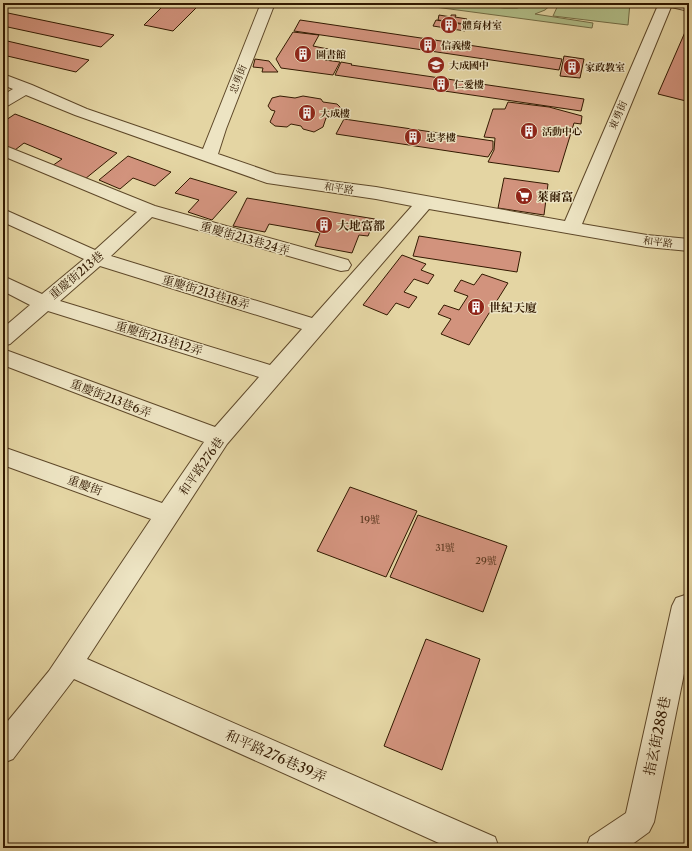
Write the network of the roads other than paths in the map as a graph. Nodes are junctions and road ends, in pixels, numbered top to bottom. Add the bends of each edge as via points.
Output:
1 (268, 3) edge
2 (666, 3) edge
3 (672, 3) edge
4 (689, 7) edge
5 (3, 79) edge
6 (26, 88) junction
7 (3, 102) edge
8 (3, 150) edge
9 (209, 156) junction
10 (425, 203) junction
11 (149, 210) junction
12 (3, 216) edge
13 (571, 228) junction
14 (689, 245) edge
15 (97, 258) junction
16 (341, 265) dead end
17 (3, 283) edge
18 (44, 303) junction
19 (316, 326) junction
20 (3, 339) edge
21 (3, 357) edge
22 (275, 374) junction
23 (220, 438) junction
24 (3, 456) edge
25 (167, 515) junction
26 (685, 606) dead end
27 (68, 664) junction
28 (3, 749) edge
29 (484, 848) edge
30 (601, 848) edge

1 - 9 street, 忠勇街
2 - 13 street, 東勇街
3 - 4 street
5 - 6 street, 和平路
6 - 7 street
6 - 9 street, 和平路 via 81,112
8 - 11 street, 重慶街213巷24弄
9 - 10 street, 和平路 via 273,179 376,193
10 - 13 street, 和平路
10 - 19 street, 和平路276巷
11 - 15 street, 重慶街213巷
11 - 16 street, 重慶街213巷24弄
12 - 15 street, 重慶街213巷18弄
13 - 14 street, 和平路 via 647,241
15 - 18 street, 重慶街213巷
15 - 19 street, 重慶街213巷18弄
17 - 18 street, 重慶街213巷12弄
18 - 20 street, 重慶街213巷
18 - 22 street, 重慶街213巷12弄
19 - 22 street, 和平路276巷
21 - 23 street, 重慶街213巷6弄
22 - 23 street, 和平路276巷
23 - 25 street, 和平路276巷
24 - 25 street, 重慶街
25 - 27 street, 和平路276巷
26 - 30 street, 指玄街288巷 via 639,822
27 - 28 street, 和平路276巷
27 - 29 street, 和平路276巷39弄

